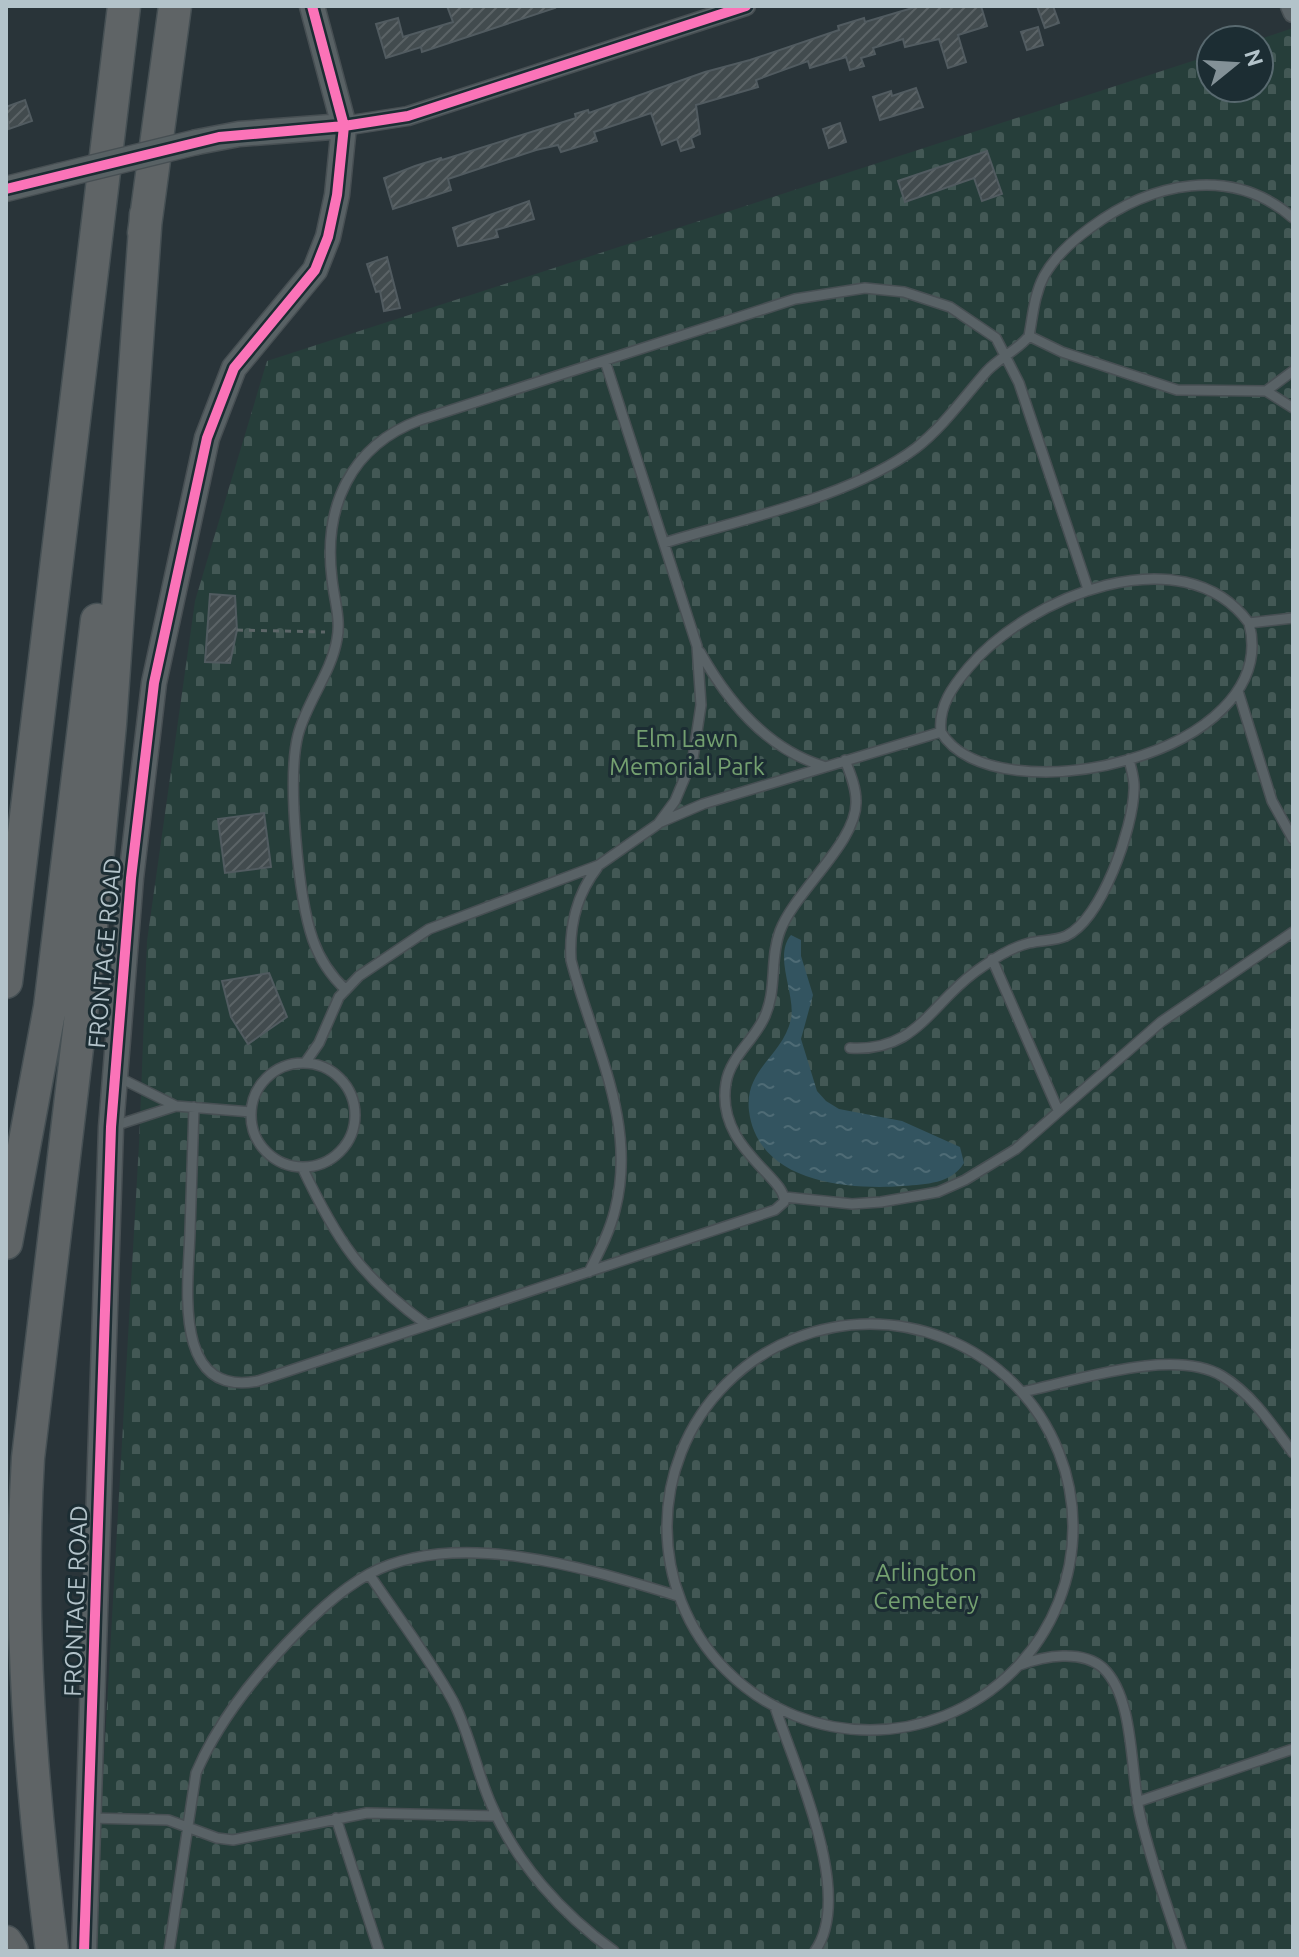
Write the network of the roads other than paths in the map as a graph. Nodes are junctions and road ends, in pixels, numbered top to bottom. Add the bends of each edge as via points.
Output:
1 (124, 6) edge
2 (175, 6) edge
3 (312, 6) edge
4 (746, 6) edge
5 (1290, 6) edge
6 (1293, 13) edge
7 (344, 126) junction
8 (6, 189) edge
9 (146, 214) junction
10 (1293, 218) edge
11 (1029, 336) junction
12 (1005, 354) junction
13 (605, 361) junction
14 (1293, 371) edge
15 (1266, 391) junction
16 (1293, 408) edge
17 (664, 543) junction
18 (56, 556) junction
19 (1088, 589) junction
20 (1293, 618) edge
21 (1249, 623) junction
22 (697, 646) junction
23 (1238, 691) junction
24 (941, 732) junction
25 (1129, 759) junction
26 (845, 760) junction
27 (823, 766) junction
28 (6, 790) edge
29 (658, 824) junction
30 (1293, 839) edge
31 (599, 865) junction
32 (1293, 932) edge
33 (992, 959) junction
34 (6, 982) edge
35 (346, 990) junction
36 (850, 1048) dead end
37 (305, 1063) junction
38 (115, 1075) junction
39 (176, 1106) junction
40 (194, 1107) junction
41 (1058, 1110) junction
42 (251, 1112) junction
43 (111, 1127) junction
44 (302, 1167) junction
45 (785, 1197) junction
46 (6, 1243) edge
47 (589, 1272) junction
48 (427, 1325) junction
49 (1022, 1392) junction
50 (1293, 1453) edge
51 (369, 1574) junction
52 (678, 1596) junction
53 (1020, 1665) junction
54 (775, 1707) junction
55 (1293, 1749) edge
56 (1137, 1802) junction
57 (497, 1816) junction
58 (89, 1818) junction
59 (336, 1818) junction
60 (189, 1826) junction
61 (6, 1942) edge
62 (12, 1951) edge
63 (52, 1951) edge
64 (84, 1951) edge
65 (169, 1951) edge
66 (379, 1951) edge
67 (614, 1951) edge
68 (815, 1951) edge
69 (1182, 1951) edge

1 - 18 highway
2 - 9 highway
3 - 7 street, FRONTAGE ROAD
4 - 7 street via 408,116
5 - 6 street
7 - 8 street, bridge via 239,134
7 - 38 street, FRONTAGE ROAD via 337,195 315,270 234,368 207,438 154,683
9 - 46 highway via 50,1007
9 - 63 highway via 110,724 23,1537 27,1736
10 - 11 lane via 1254,194 1213,184 1171,187 1127,203 1053,262 1036,294
11 - 12 lane
11 - 15 lane via 1177,390
12 - 13 lane via 986,328 950,307 904,292 865,288 795,299
12 - 17 lane via 938,429 883,469
12 - 19 lane
13 - 17 lane
13 - 35 lane via 405,425 370,448 351,470 332,516 330,557 338,633 298,734 294,782 312,937 329,972
14 - 15 lane
15 - 16 lane
17 - 22 lane
18 - 28 highway
18 - 34 highway
19 - 21 lane via 1175,582 1222,598
19 - 24 lane via 1034,613 986,648 942,707
20 - 21 lane
21 - 23 lane via 1249,660
22 - 27 lane via 728,697 766,736
22 - 29 lane via 701,705 693,758 675,801
23 - 25 lane via 1199,729
23 - 30 lane via 1272,801
24 - 25 lane via 968,755 1021,770 1078,770
24 - 26 lane
25 - 33 lane via 1134,792 1129,819 1110,879 1085,919 1065,937 1026,944
26 - 27 lane
26 - 45 lane via 856,812 786,917 776,944 768,1008 733,1063 725,1086 725,1112 737,1140
27 - 29 lane
29 - 31 lane
31 - 35 lane via 429,929 379,960
31 - 47 lane via 580,899 571,960 615,1101 622,1160 615,1211
32 - 41 lane via 1161,1022
33 - 36 lane via 904,1039 889,1046
33 - 41 lane
35 - 37 lane
37 - 42 lane via 272,1073 256,1093
37 - 44 lane via 342,1081 354,1111 352,1132 341,1151 323,1163
38 - 39 lane
38 - 43 street, FRONTAGE ROAD
39 - 40 lane
39 - 43 lane
40 - 42 lane
40 - 48 lane via 187,1315 193,1343 209,1368 232,1382 258,1381
41 - 45 lane via 1016,1149 938,1192 852,1204
42 - 44 lane via 255,1135 266,1152 283,1164
43 - 58 street, FRONTAGE ROAD
44 - 48 lane via 355,1264 391,1300
45 - 47 lane via 775,1210
47 - 48 lane
49 - 50 lane via 1172,1363 1201,1367 1220,1374 1248,1397
49 - 52 lane via 989,1362 954,1342 880,1323 838,1326 793,1338 750,1362 712,1397 687,1438 673,1477 669,1559
49 - 53 lane via 1059,1454 1073,1511 1072,1553 1062,1592 1046,1629
51 - 52 lane via 406,1559 476,1554 572,1566
51 - 57 lane via 452,1700
51 - 60 lane via 298,1631 221,1722 196,1773
52 - 54 lane via 701,1640 726,1670
53 - 54 lane via 963,1707 908,1727 867,1731 828,1726
53 - 56 lane via 1076,1657 1096,1663 1110,1677 1124,1709
54 - 68 lane via 828,1873 830,1911
55 - 56 lane
56 - 69 lane
57 - 59 lane via 394,1812
57 - 67 lane via 542,1887
58 - 60 lane via 168,1820
58 - 64 street, FRONTAGE ROAD
59 - 60 lane via 233,1840
59 - 66 lane
60 - 65 lane
61 - 62 highway

